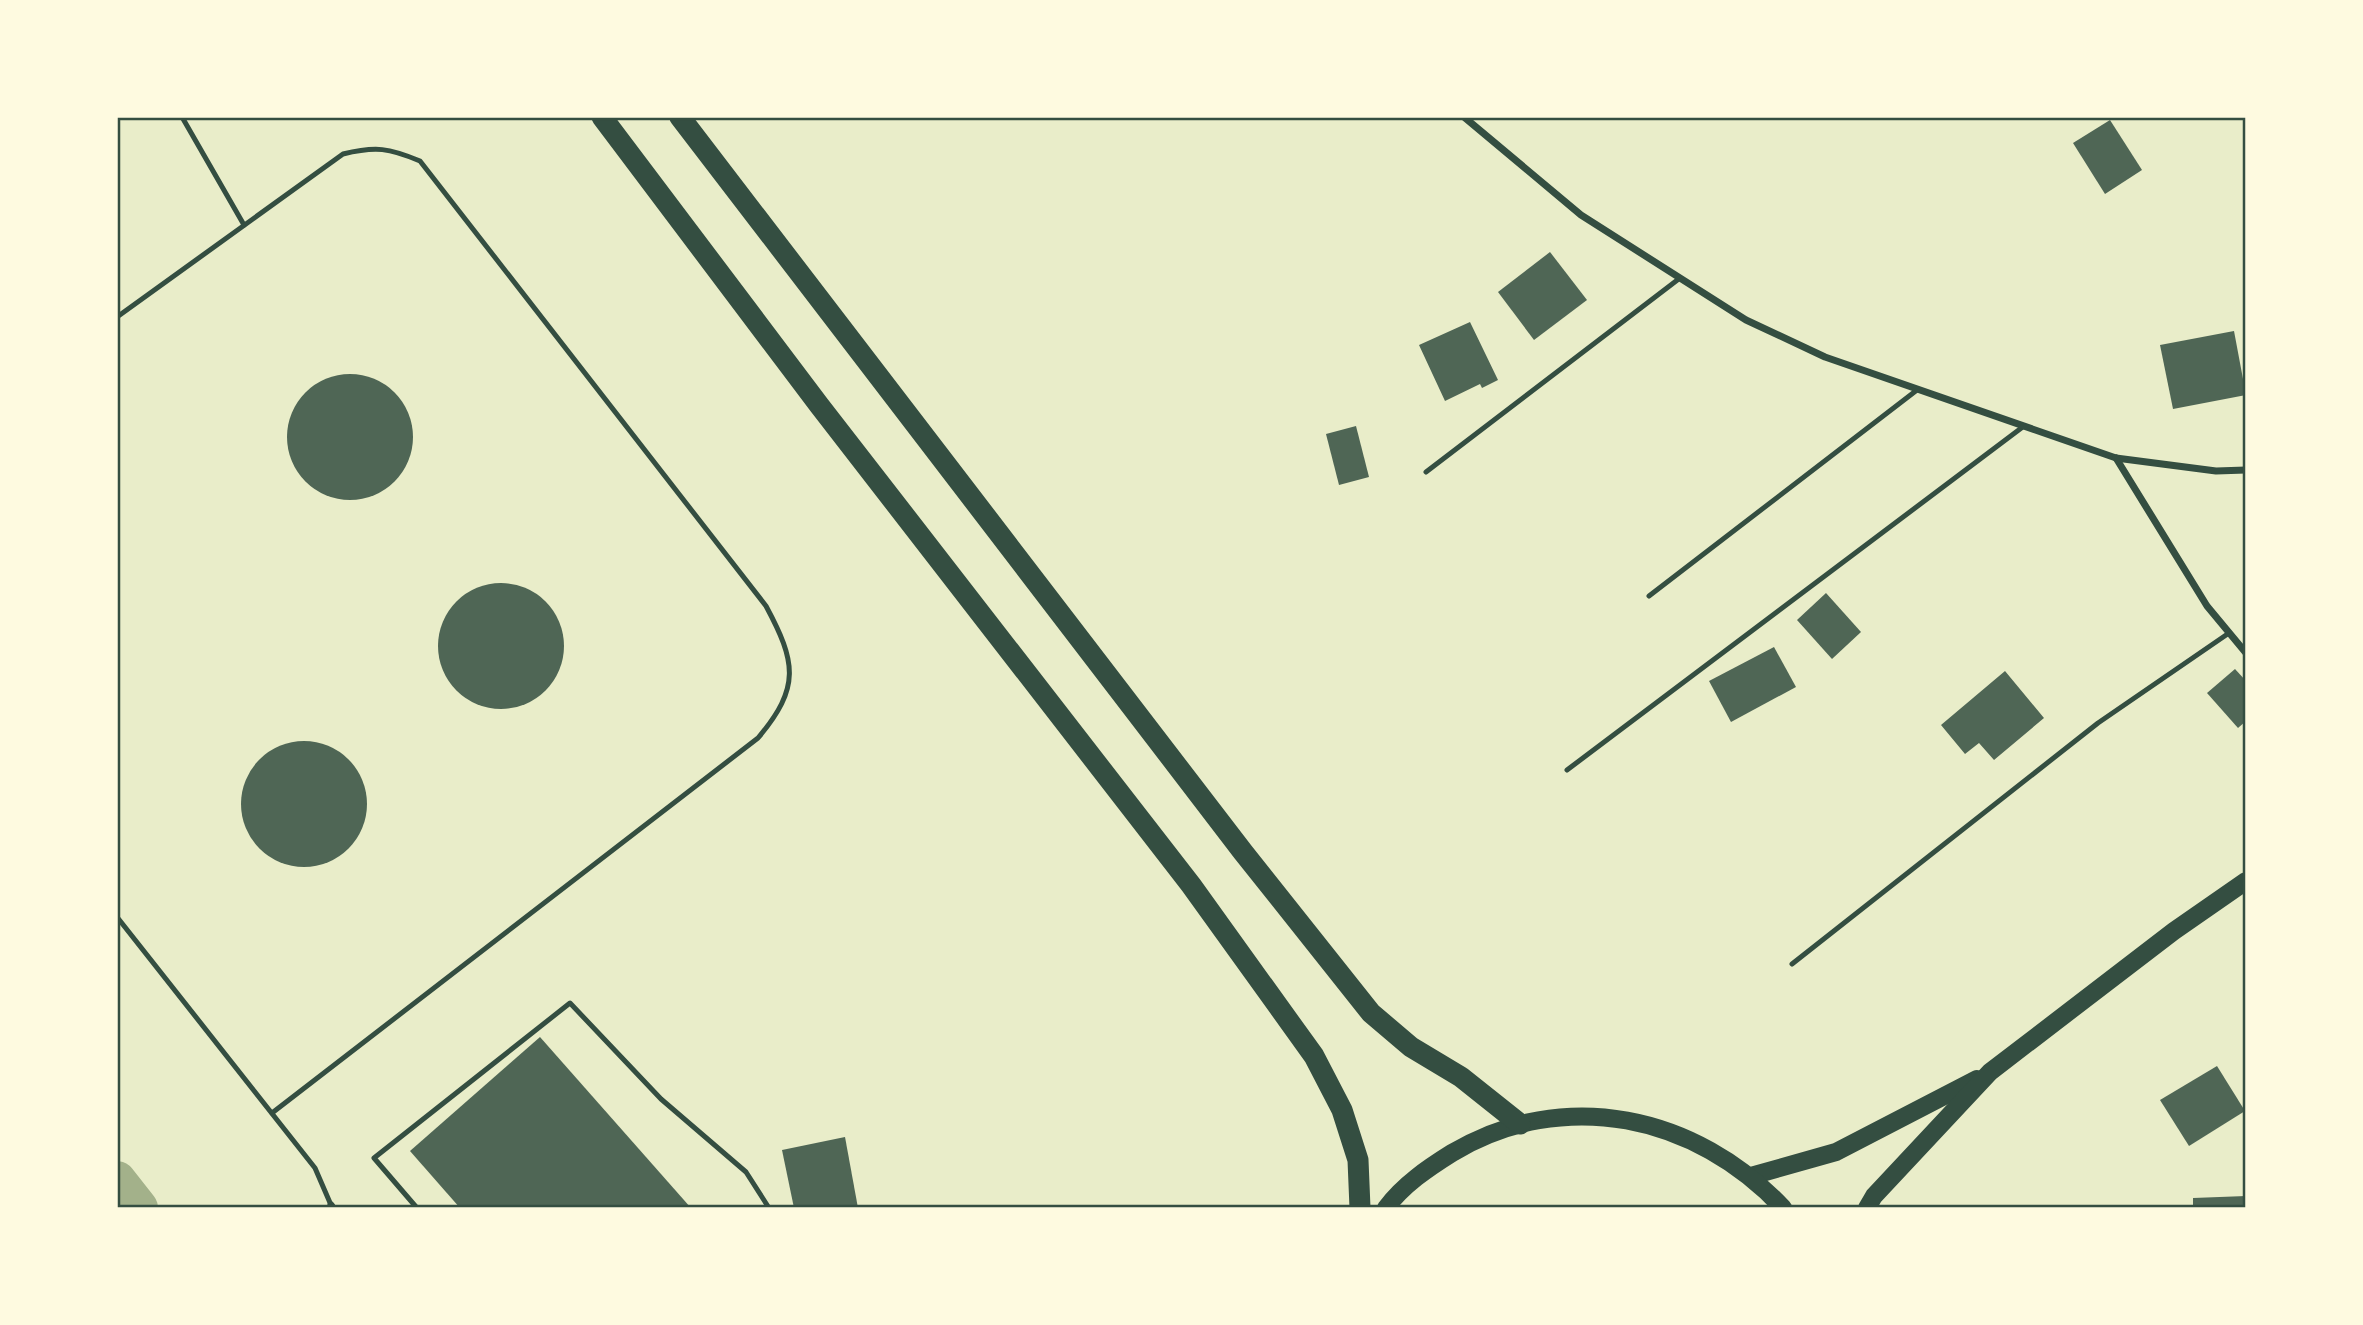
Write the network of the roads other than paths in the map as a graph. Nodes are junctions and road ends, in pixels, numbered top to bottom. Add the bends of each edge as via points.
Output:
1 (182, 117) edge
2 (602, 117) edge
3 (680, 117) edge
4 (1464, 117) edge
5 (244, 225) junction
6 (1680, 278) junction
7 (117, 317) edge
8 (1917, 390) junction
9 (2024, 426) junction
10 (2116, 458) junction
11 (2246, 470) edge
12 (1426, 472) dead end
13 (1648, 596) dead end
14 (2229, 633) junction
15 (2246, 653) edge
16 (1567, 770) dead end
17 (2246, 881) edge
18 (117, 917) edge
19 (1791, 964) dead end
20 (1990, 1072) junction
21 (272, 1113) junction
22 (1520, 1124) junction
23 (1751, 1176) junction
24 (332, 1207) edge
25 (416, 1208) edge
26 (769, 1208) edge
27 (1360, 1208) edge
28 (1386, 1208) edge
29 (1783, 1208) edge
30 (1867, 1208) edge

1 - 5 lane
2 - 27 highway via 1191,885 1314,1056 1342,1110 1358,1160
3 - 22 highway via 1371,1013
4 - 6 street via 1581,215
5 - 7 lane
5 - 21 lane via 343,154 370,147 395,150 420,161 766,606 785,641 790,673 781,710 758,738
6 - 8 street via 1746,320 1825,357
6 - 12 lane
8 - 9 street
8 - 13 lane
9 - 10 street
9 - 16 lane
10 - 11 street via 2216,471
10 - 14 street via 2207,606
14 - 15 street
14 - 19 lane via 2098,723
17 - 20 main road
18 - 21 lane
20 - 23 main road via 1836,1152
20 - 30 main road
21 - 24 lane via 315,1168
22 - 23 main road via 1581,1116 1642,1122 1700,1143
22 - 28 main road via 1472,1141 1429,1167
23 - 29 main road
25 - 26 lane via 374,1158 570,1003 661,1099 746,1172

